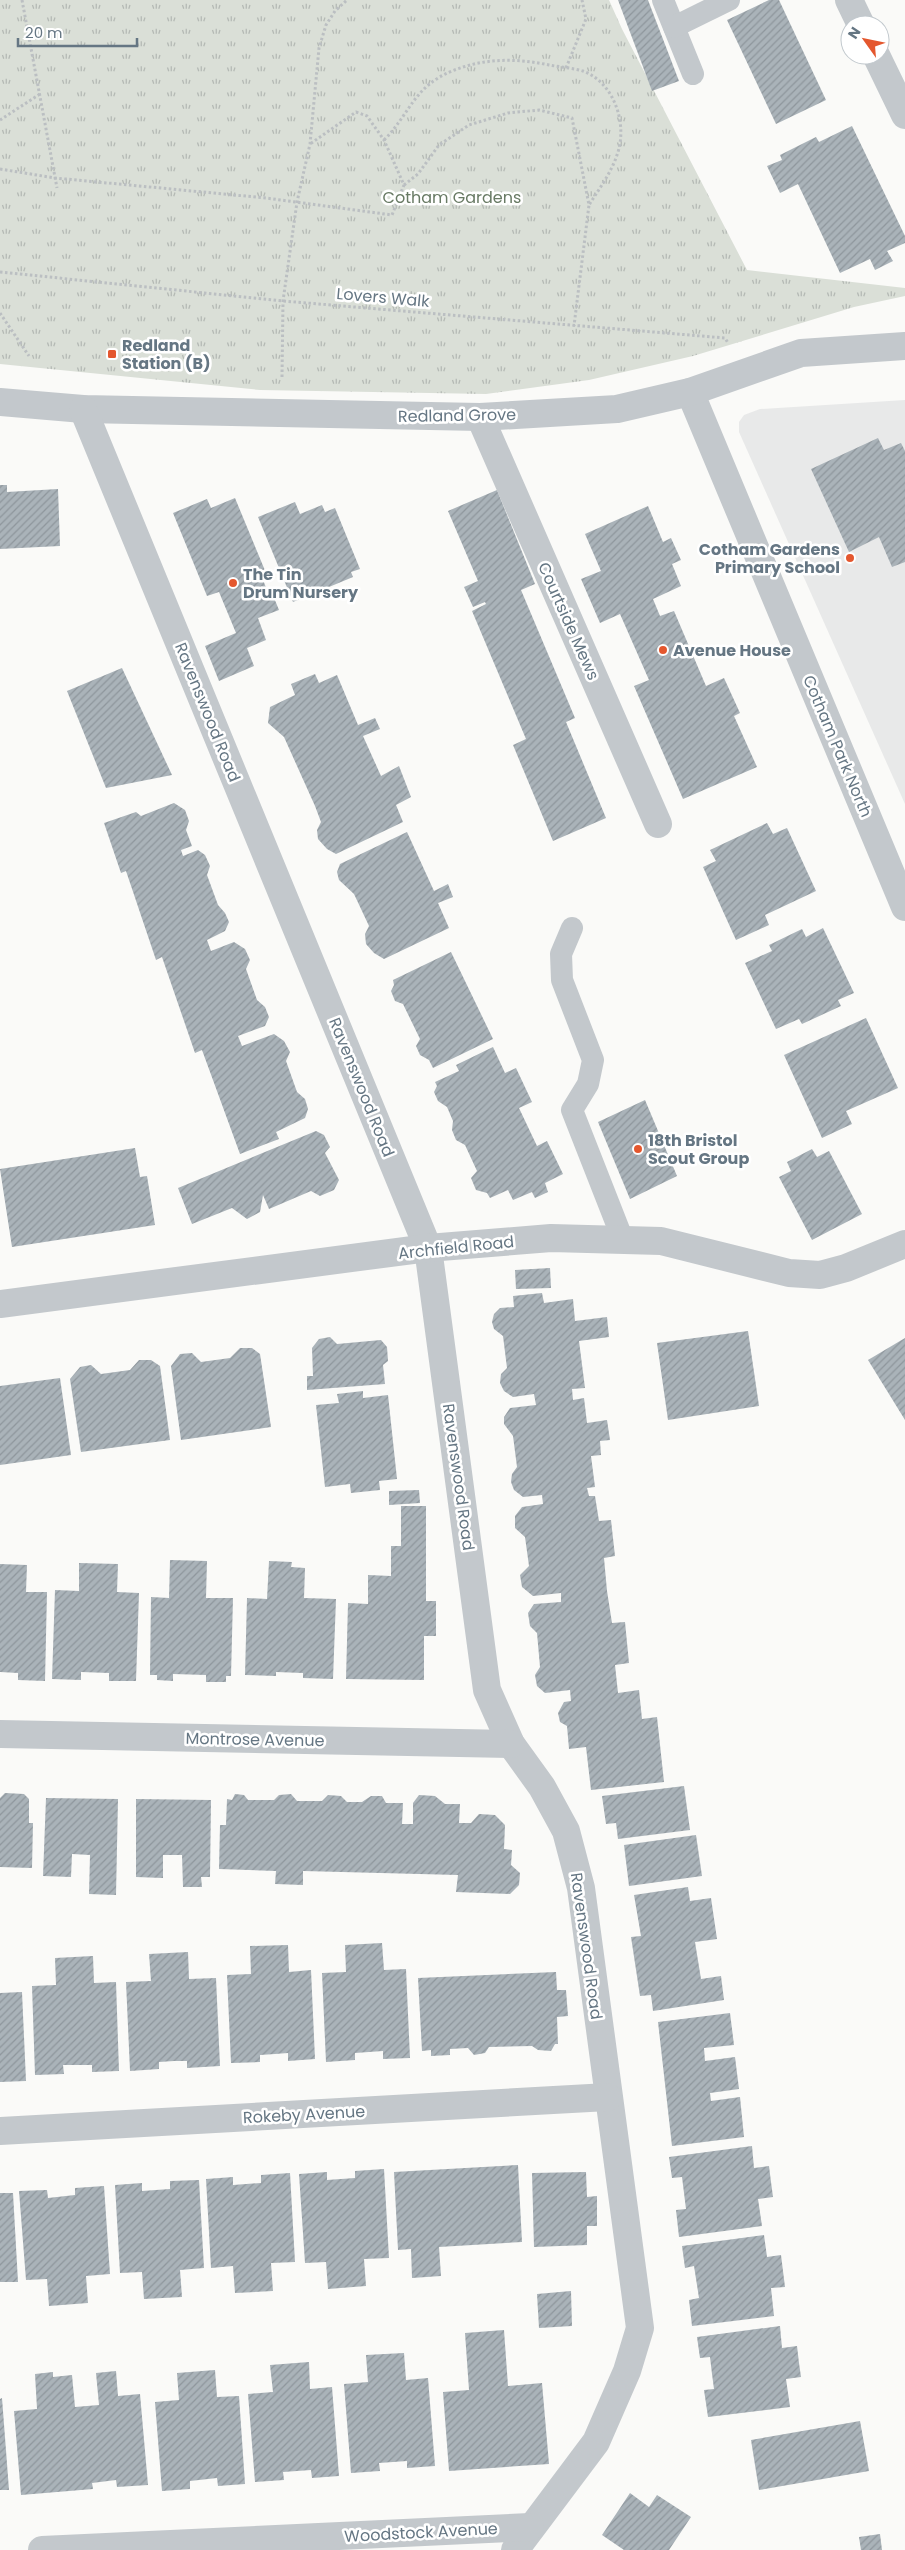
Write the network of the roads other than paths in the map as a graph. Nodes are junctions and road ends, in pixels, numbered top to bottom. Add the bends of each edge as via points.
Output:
1 (663, 0) edge
2 (729, 0) edge
3 (849, 0) edge
4 (856, 15) edge
5 (674, 28) junction
6 (881, 65) edge
7 (693, 74) dead end
8 (905, 115) edge
9 (905, 346) edge
10 (690, 392) junction
11 (0, 402) edge
12 (83, 409) junction
13 (480, 418) junction
14 (658, 824) dead end
15 (905, 907) edge
16 (572, 928) dead end
17 (623, 1240) junction
18 (905, 1244) edge
19 (428, 1248) junction
20 (0, 1304) edge
21 (0, 1734) edge
22 (511, 1744) junction
23 (608, 2097) junction
24 (0, 2131) edge
25 (530, 2527) junction
26 (42, 2550) edge
27 (516, 2550) edge

1 - 5 lane
2 - 5 lane
3 - 4 street
5 - 7 lane
6 - 8 street
9 - 10 street, Redland Grove via 801,352
10 - 13 street, Redland Grove via 617,409
10 - 15 street, Cotham Park North
11 - 12 street, Redland Grove
12 - 13 street, Redland Grove
12 - 19 street, Ravenswood Road
13 - 14 street, Courtside Mews
16 - 17 lane via 561,954 562,980 593,1060 588,1084 572,1110
17 - 18 street, Archfield Road via 661,1241 789,1273 820,1275
17 - 19 street, Archfield Road via 551,1238
19 - 20 street, Archfield Road
19 - 22 street, Ravenswood Road via 487,1690
21 - 22 street, Montrose Avenue
22 - 23 street, Ravenswood Road via 542,1787 566,1831 581,1888
23 - 24 street, Rokeby Avenue
23 - 25 street, Ravenswood Road via 640,2328 627,2371 596,2442
25 - 26 street, Woodstock Avenue
25 - 27 street, Ravenswood Road

